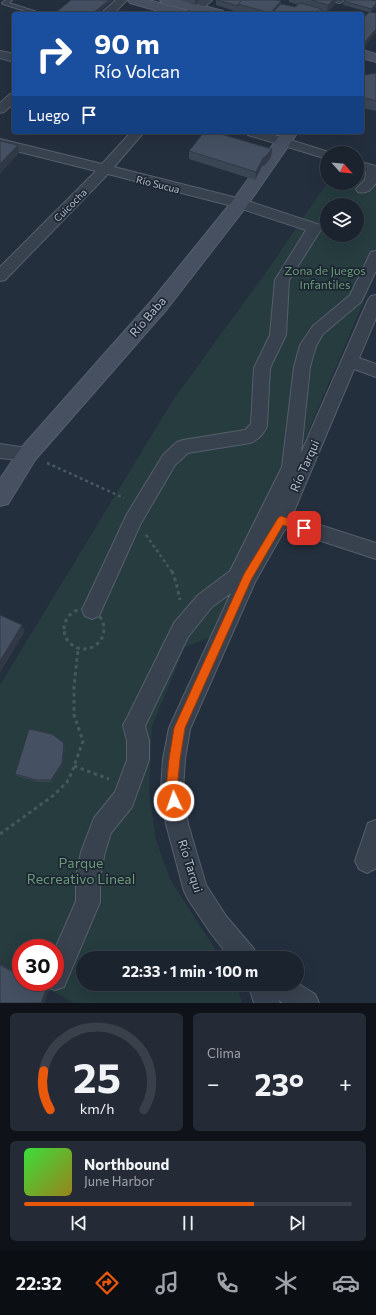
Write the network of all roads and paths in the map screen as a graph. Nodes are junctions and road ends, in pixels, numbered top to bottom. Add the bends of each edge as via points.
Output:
1 (9, 0) edge
2 (122, 0) edge
3 (135, 0) edge
4 (167, 0) edge
5 (207, 0) edge
6 (34, 12) edge
7 (108, 12) edge
8 (190, 12) edge
9 (0, 54) edge
10 (364, 56) edge
11 (12, 57) edge
12 (372, 66) edge
13 (12, 99) edge
14 (0, 109) edge
15 (136, 134) edge
16 (266, 134) edge
17 (286, 137) edge
18 (0, 143) edge
19 (320, 153) edge
20 (364, 167) edge
21 (375, 170) edge
22 (104, 171) junction
23 (364, 188) edge
24 (240, 203) junction
25 (376, 256) edge
26 (0, 276) edge
27 (376, 300) edge
28 (351, 361) junction
29 (376, 371) edge
30 (0, 451) edge
31 (28, 454) junction
32 (0, 497) edge
33 (137, 513) junction
34 (281, 520) junction
35 (376, 551) edge
36 (92, 610) dead end
37 (181, 630) junction
38 (78, 649) dead end
39 (74, 766) junction
40 (129, 786) junction
41 (376, 830) edge
42 (0, 834) edge
43 (368, 861) dead end
44 (239, 951) edge
45 (64, 958) edge
46 (262, 991) edge
47 (287, 991) edge
48 (266, 1003) edge
49 (306, 1003) edge

1 - 6 lane via 5,3
2 - 7 street
3 - 8 street
4 - 8 street
5 - 8 street
9 - 11 street
10 - 12 street
13 - 14 street
15 - 22 street, Cuicocha
16 - 17 street
17 - 19 street
17 - 24 street, Río Baba
18 - 22 street, Río Sucua
20 - 21 street
21 - 23 street via 374,177
22 - 24 street, Río Sucua
22 - 26 street, Cuicocha
24 - 31 street, Río Baba via 160,304
24 - 33 street, Río Sucua via 315,228 282,280 278,335 262,368 259,426 250,436 183,447 170,460
25 - 37 street via 356,298 318,330 308,345 302,367 291,467 237,577 206,602
27 - 28 street, Río Tarqui
28 - 29 street
28 - 34 street, Río Tarqui
30 - 31 street
31 - 32 street, Río Baba
31 - 33 path
33 - 36 street
33 - 37 path via 171,568 180,588
34 - 35 street
34 - 44 street, Río Tarqui via 248,577 180,728 174,759 172,789 177,824 196,891
37 - 40 street via 134,725 138,741 138,760
38 - 39 path via 74,715 83,741
39 - 40 path
39 - 42 path via 68,782 57,793
40 - 45 street via 124,799 102,826 88,877 88,902
41 - 43 street
46 - 48 street
47 - 49 street

